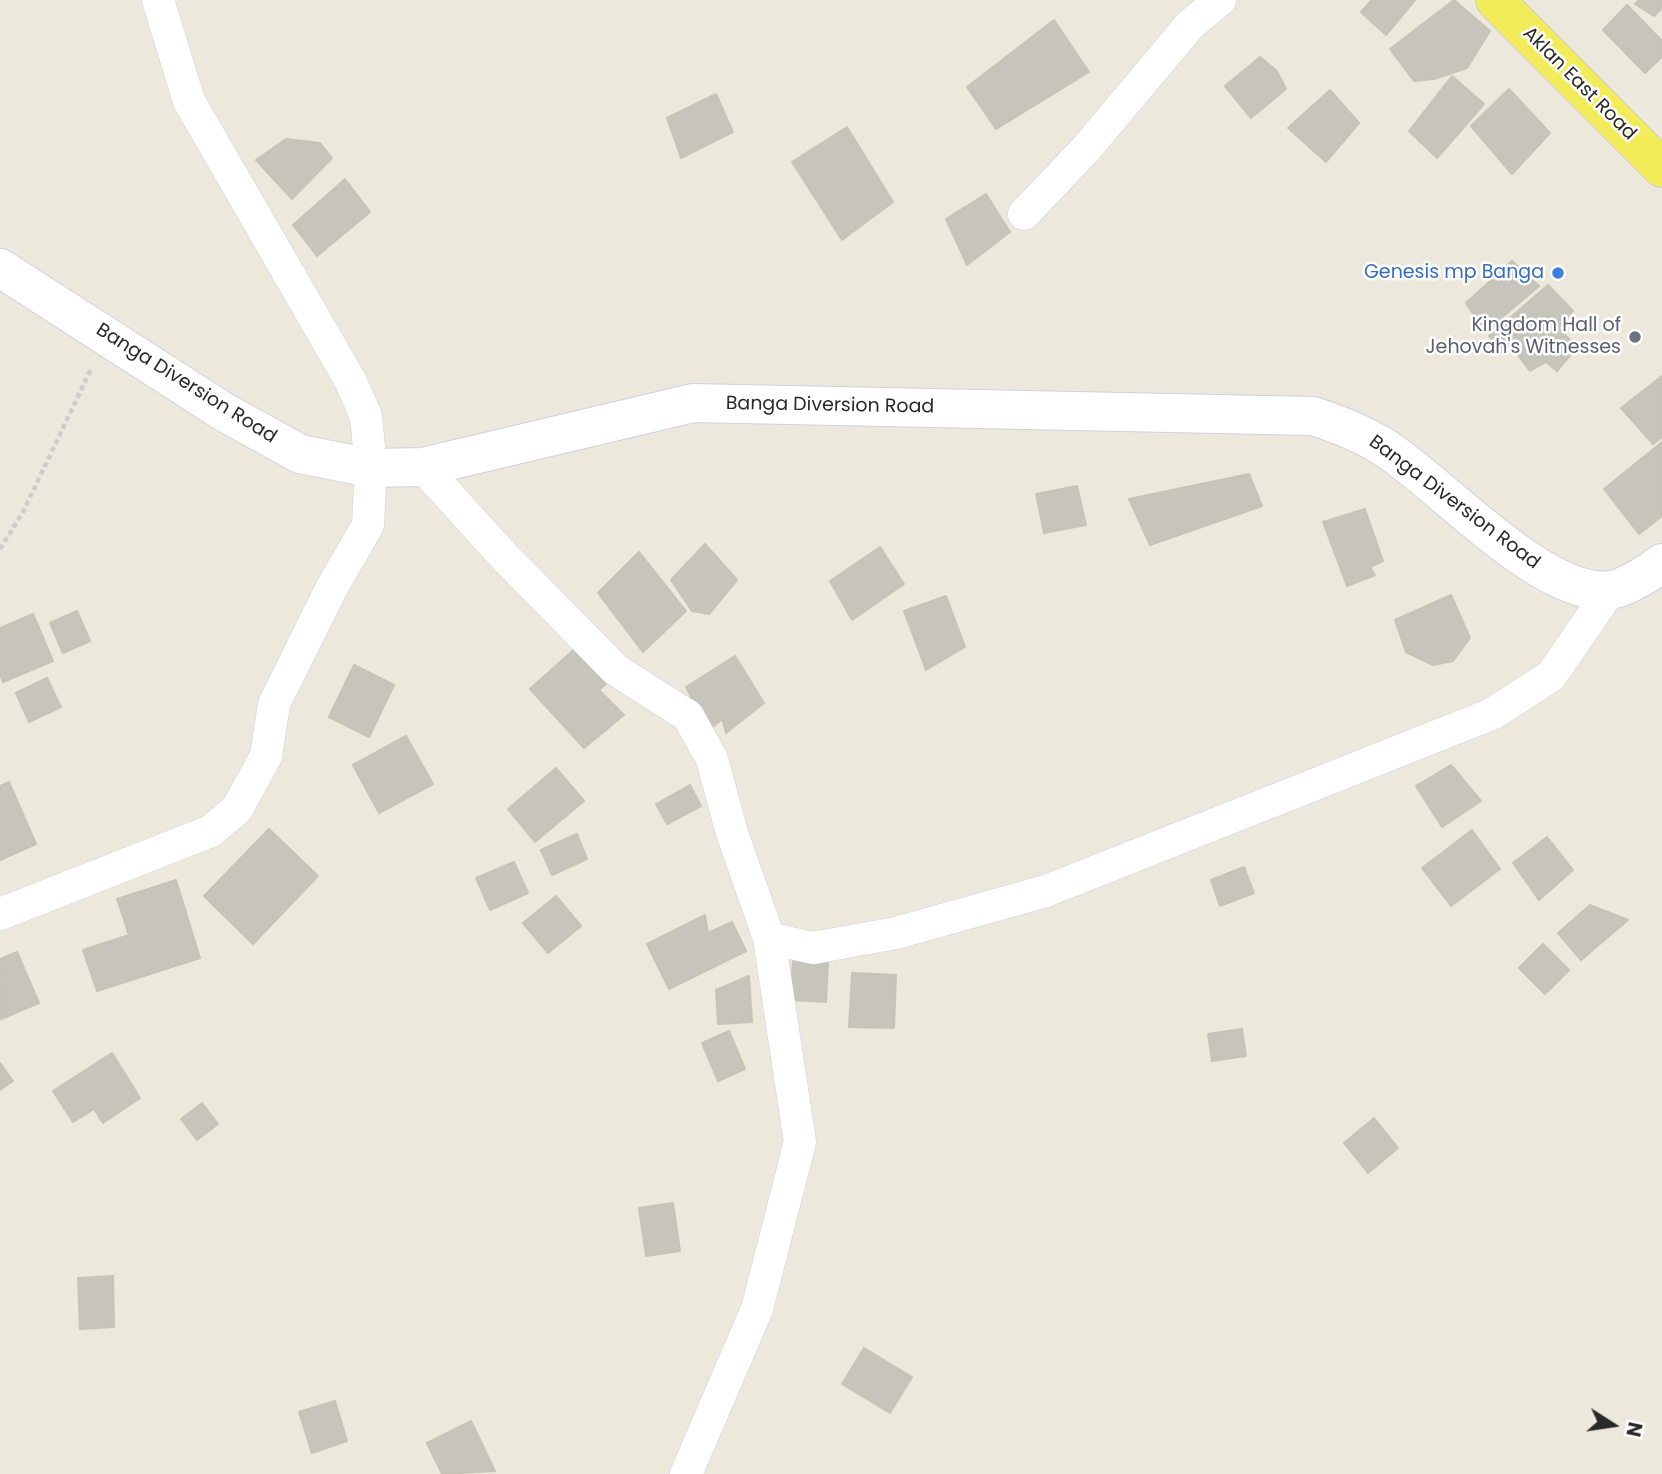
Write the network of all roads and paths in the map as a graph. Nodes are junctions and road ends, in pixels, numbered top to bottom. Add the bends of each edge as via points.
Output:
1 (158, 0) edge
2 (1220, 0) edge
3 (1495, 0) edge
4 (1662, 168) edge
5 (1024, 214) dead end
6 (0, 268) edge
7 (107, 335) junction
8 (424, 467) junction
9 (371, 468) junction
10 (0, 549) edge
11 (1662, 563) edge
12 (1610, 590) junction
13 (0, 914) edge
14 (769, 938) junction
15 (686, 1474) edge

1 - 9 street via 189,101 350,380 366,416
2 - 5 street via 1190,25 1085,150
3 - 4 main road, Aklan East Road
6 - 7 main road, Banga Diversion Road
7 - 9 main road, Banga Diversion Road via 224,412 300,454
7 - 10 path via 23,512
8 - 9 main road, Banga Diversion Road
8 - 12 main road, Banga Diversion Road via 693,403 1313,416 1348,427 1384,447 1529,562 1569,584
8 - 14 street via 616,670 688,716 712,759
9 - 13 street via 368,525 274,704 266,756 237,809 211,831
11 - 12 main road
12 - 14 street via 1551,676 1492,714 1046,891 896,933 813,948
14 - 15 street via 800,1142 757,1309

